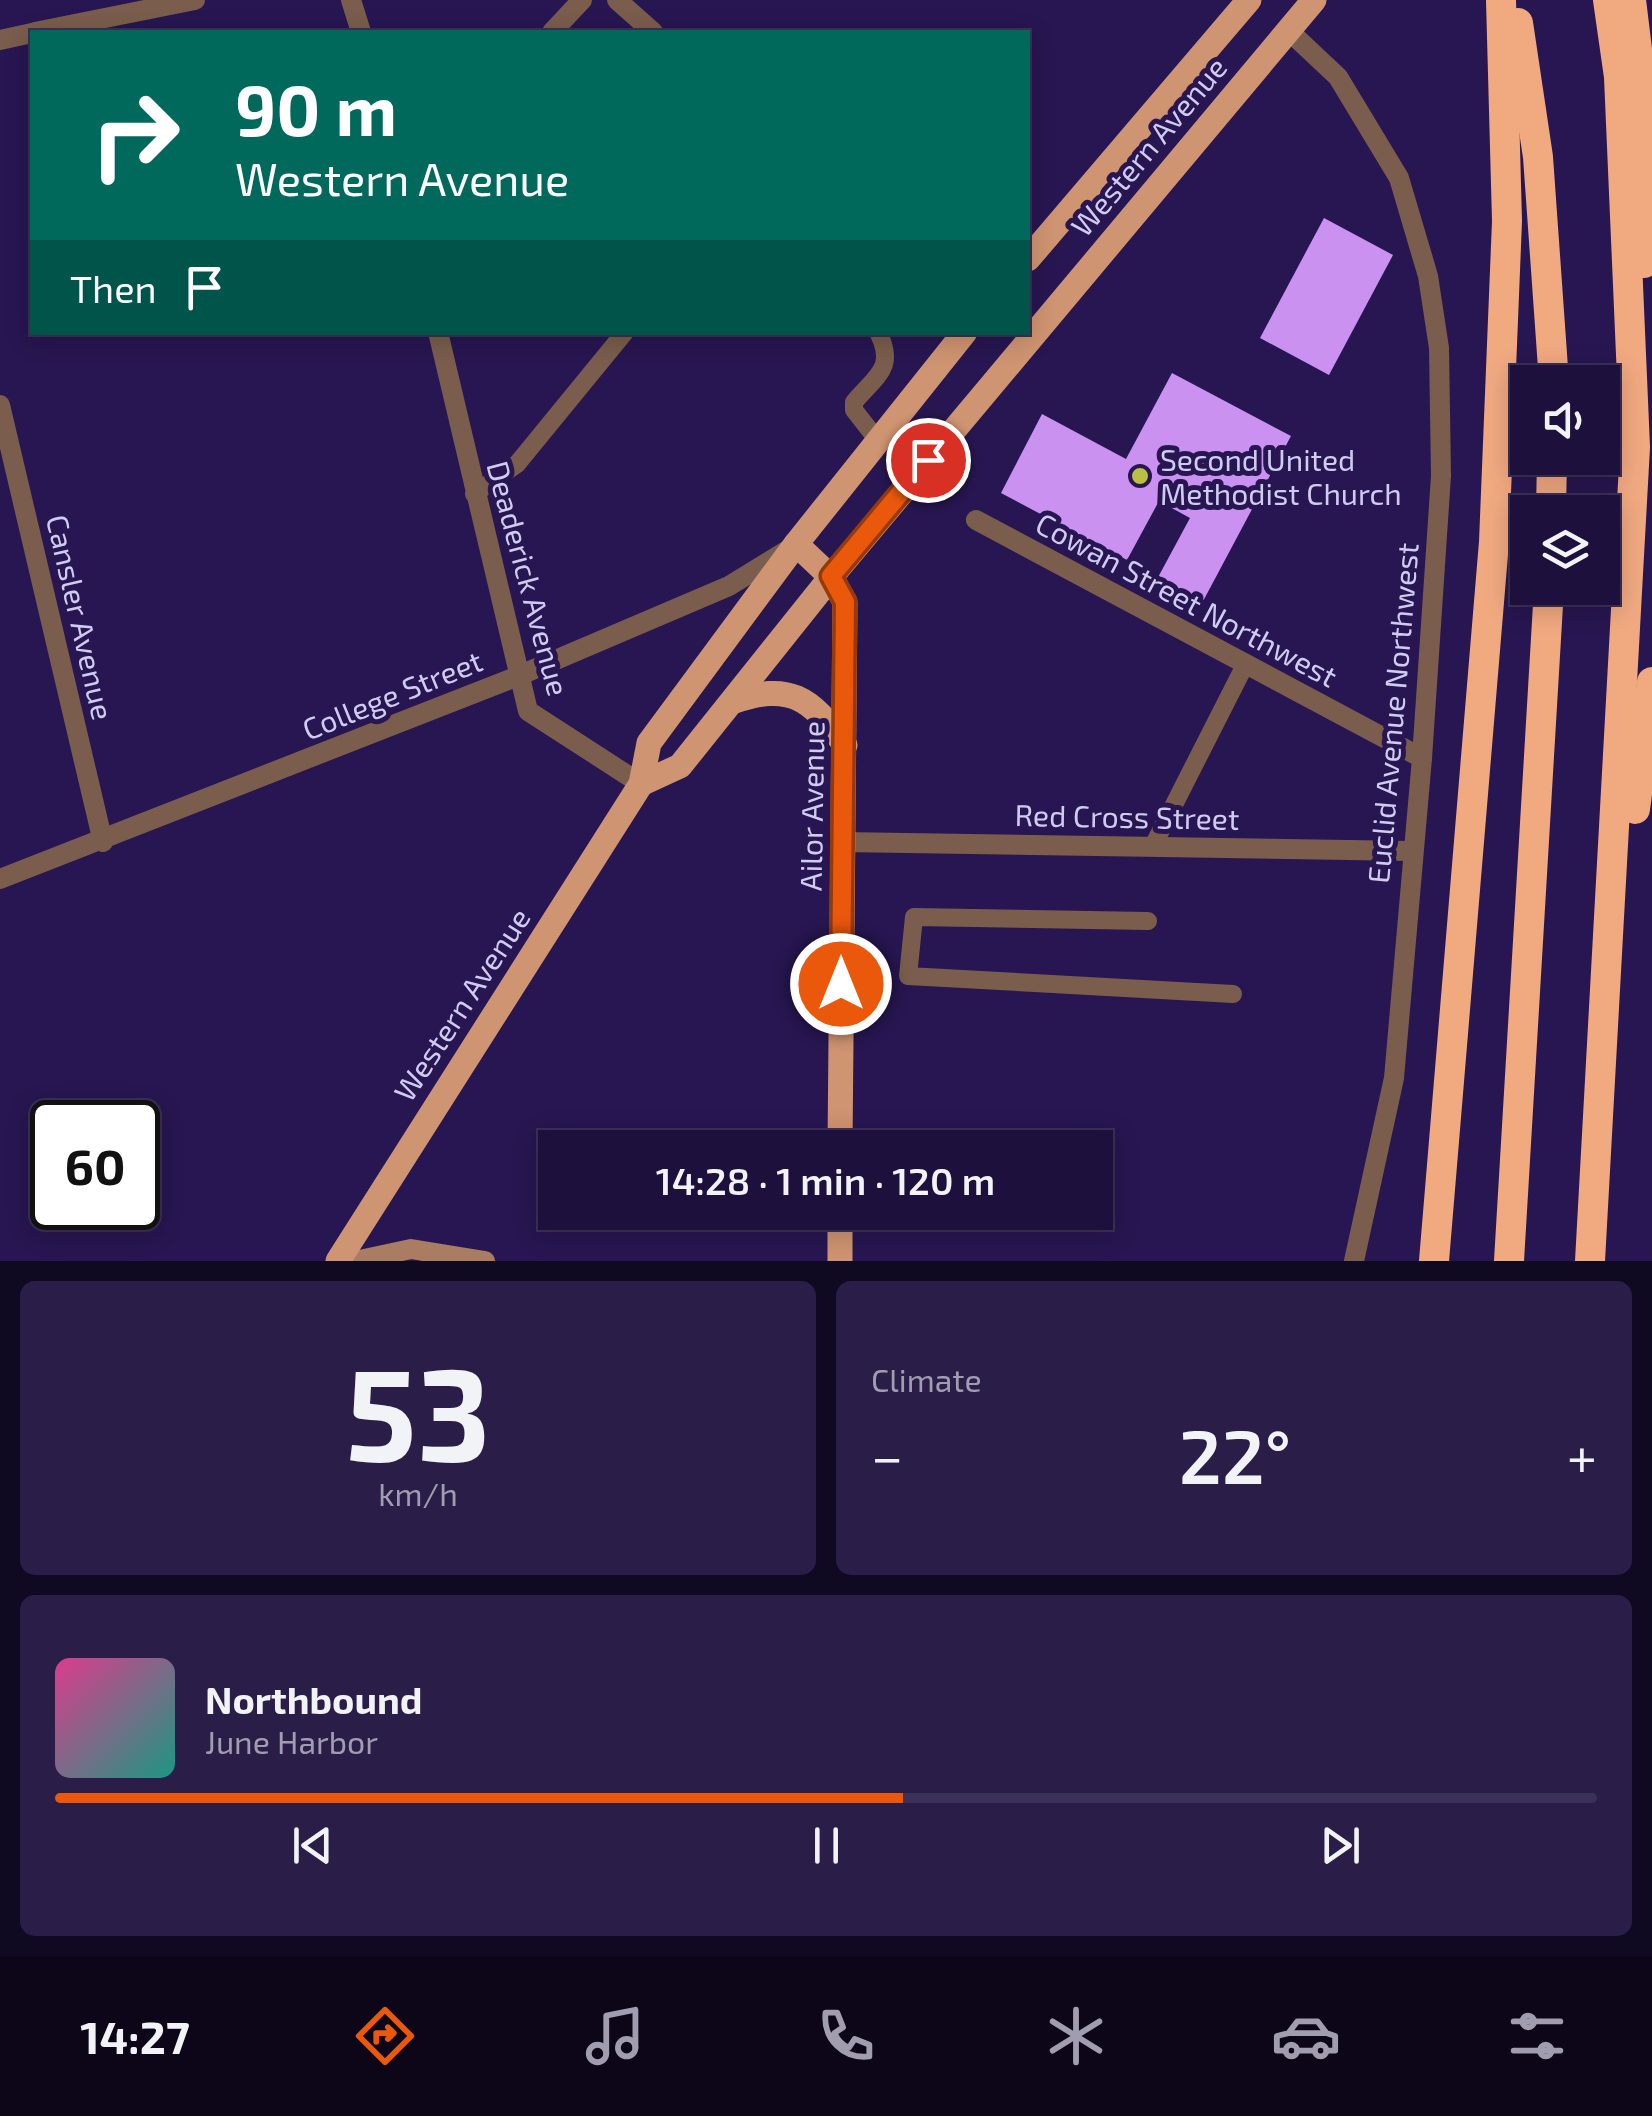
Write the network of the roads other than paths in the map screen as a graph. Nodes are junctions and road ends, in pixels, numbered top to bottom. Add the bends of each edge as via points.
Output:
1 (194, 0) edge
2 (351, 0) edge
3 (582, 0) edge
4 (618, 0) edge
5 (1250, 0) edge
6 (1314, 0) edge
7 (1502, 0) edge
8 (1515, 0) edge
9 (1608, 0) edge
10 (1631, 0) edge
11 (49, 30) edge
12 (359, 30) edge
13 (554, 30) edge
14 (651, 30) edge
15 (1288, 30) junction
16 (30, 34) edge
17 (0, 40) edge
18 (1030, 257) edge
19 (439, 335) edge
20 (622, 335) edge
21 (880, 335) edge
22 (963, 335) edge
23 (1553, 365) edge
24 (1634, 390) junction
25 (0, 404) edge
26 (879, 442) junction
27 (474, 494) junction
28 (976, 520) dead end
29 (796, 544) junction
30 (831, 576) junction
31 (1548, 605) edge
32 (1245, 665) junction
33 (518, 676) junction
34 (1652, 682) edge
35 (732, 702) junction
36 (845, 745) junction
37 (1422, 758) junction
38 (641, 784) junction
39 (103, 842) junction
40 (842, 842) junction
41 (1152, 846) junction
42 (1412, 850) junction
43 (0, 879) edge
44 (1148, 921) dead end
45 (1233, 994) dead end
46 (1600, 1060) junction
47 (840, 1130) edge
48 (840, 1230) edge
49 (338, 1261) edge
50 (355, 1261) edge
51 (485, 1261) edge
52 (840, 1261) edge
53 (1354, 1261) edge
54 (1434, 1261) edge
55 (1509, 1261) edge
56 (1590, 1261) edge

1 - 11 street
2 - 12 street
3 - 13 street
4 - 14 street
5 - 18 main road, Western Avenue
6 - 15 main road, Western Avenue
7 - 54 highway via 1507,221 1494,542
8 - 23 highway via 1538,157
9 - 24 highway via 1619,77
10 - 24 highway via 1646,124 1648,216
15 - 30 main road, Western Avenue
15 - 37 street, Euclid Avenue Northwest via 1338,77 1377,134 1414,219 1428,276 1439,348 1440,476
16 - 17 street
19 - 27 street, Deaderick Avenue
20 - 27 lane via 517,464
21 - 26 lane via 886,364 854,402
22 - 26 main road, Western Avenue
24 - 46 highway
25 - 39 street, Cansler Avenue
26 - 29 main road, Western Avenue
27 - 33 street, Deaderick Avenue
28 - 32 street, Cowan Street Northwest
29 - 30 main road
29 - 33 street, College Street via 729,586
29 - 38 main road, Western Avenue via 649,743
30 - 35 main road, Western Avenue
30 - 36 main road, Ailor Avenue via 845,602
31 - 55 highway
32 - 37 street, Cowan Street Northwest
32 - 41 lane
33 - 38 street, Deaderick Avenue via 528,712
33 - 39 street, College Street
34 - 46 highway
35 - 36 main road via 767,690 790,694 817,708
35 - 38 main road, Western Avenue via 680,766
36 - 40 main road, Ailor Avenue
37 - 42 street, Euclid Avenue Northwest
38 - 49 main road, Western Avenue
39 - 43 street, College Street
40 - 41 street, Red Cross Street
40 - 47 main road, Ailor Avenue
41 - 42 street, Red Cross Street
42 - 53 street, Euclid Avenue Northwest via 1394,1078
44 - 45 lane via 914,916 908,976
46 - 56 highway
48 - 52 main road
50 - 51 main road via 411,1249

